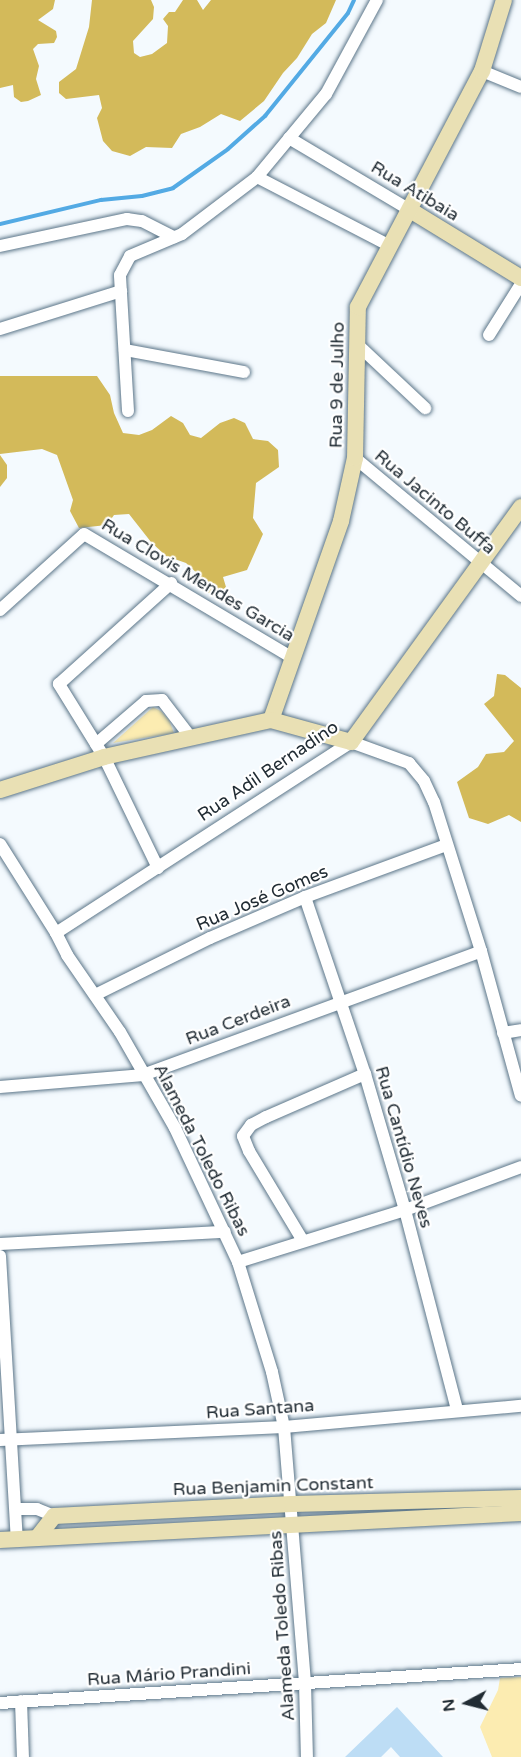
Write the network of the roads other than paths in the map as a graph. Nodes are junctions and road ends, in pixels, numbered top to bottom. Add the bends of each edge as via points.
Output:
1 (377, 0) edge
2 (504, 0) edge
3 (482, 71) junction
4 (521, 76) edge
5 (504, 78) junction
6 (521, 87) edge
7 (289, 138) junction
8 (257, 177) junction
9 (410, 210) junction
10 (174, 237) junction
11 (0, 246) edge
12 (390, 246) junction
13 (521, 278) edge
14 (521, 284) edge
15 (122, 291) junction
16 (0, 329) edge
17 (489, 335) dead end
18 (359, 346) junction
19 (125, 350) junction
20 (244, 372) dead end
21 (425, 408) dead end
22 (128, 411) dead end
23 (355, 458) junction
24 (521, 507) edge
25 (478, 563) junction
26 (171, 583) junction
27 (521, 596) edge
28 (0, 610) edge
29 (293, 658) junction
30 (271, 720) junction
31 (192, 739) junction
32 (351, 742) junction
33 (100, 750) junction
34 (0, 790) edge
35 (0, 844) edge
36 (446, 845) junction
37 (158, 868) junction
38 (305, 897) junction
39 (56, 933) junction
40 (481, 951) junction
41 (95, 994) junction
42 (341, 1001) junction
43 (521, 1030) edge
44 (503, 1033) junction
45 (365, 1074) junction
46 (143, 1075) junction
47 (0, 1087) edge
48 (521, 1096) edge
49 (521, 1167) edge
50 (405, 1209) junction
51 (225, 1232) junction
52 (303, 1241) junction
53 (0, 1244) edge
54 (0, 1256) edge
55 (238, 1262) junction
56 (521, 1406) edge
57 (457, 1410) junction
58 (284, 1427) junction
59 (6, 1440) edge
60 (521, 1498) edge
61 (292, 1504) junction
62 (16, 1509) junction
63 (521, 1513) edge
64 (54, 1516) junction
65 (294, 1523) junction
66 (37, 1538) junction
67 (8, 1540) edge
68 (521, 1669) edge
69 (305, 1683) junction
70 (21, 1701) junction
71 (0, 1703) edge
72 (23, 1757) edge
73 (307, 1757) edge

1 - 7 street via 326,94
2 - 3 main road, Rua 9 de Julho
3 - 5 street
3 - 9 main road, Rua 9 de Julho
4 - 5 street
5 - 6 street
7 - 8 street
7 - 9 street, Rua Atibaia
8 - 10 street
8 - 12 street
9 - 12 main road, Rua 9 de Julho
9 - 13 main road, Rua Atibaia
10 - 11 street via 142,221 127,219
10 - 15 street via 130,256 120,275
12 - 18 main road, Rua 9 de Julho via 358,307
14 - 17 street
15 - 16 street
15 - 19 street
18 - 21 street
18 - 23 main road, Rua 9 de Julho
19 - 20 street
19 - 22 street
23 - 25 street, Rua Jacinto Buffa
23 - 29 main road, Rua 9 de Julho via 341,522
24 - 25 main road, Rua Adil Bernadino
25 - 27 street, Rua Jacinto Buffa
25 - 32 main road, Rua Adil Bernadino
26 - 28 street, Rua Clovis Mendes Garcia via 84,534
26 - 29 street, Rua Clovis Mendes Garcia
26 - 33 street via 59,684
29 - 30 main road, Rua 9 de Julho
30 - 31 main road
30 - 32 main road
31 - 33 main road
31 - 33 street via 162,700 146,700
32 - 36 street via 417,769 434,802
32 - 37 street, Rua Adil Bernadino
33 - 34 main road
33 - 37 street
35 - 39 street, Alameda Toledo Ribas
36 - 38 street, Rua José Gomes
36 - 40 street
37 - 39 street, Rua Adil Bernadino
38 - 41 street, Rua José Gomes
38 - 42 street, Rua Cantídio Neves
39 - 41 street, Alameda Toledo Ribas
40 - 42 street, Rua Cerdeira
40 - 44 street
41 - 46 street, Alameda Toledo Ribas
42 - 45 street, Rua Cantídio Neves
42 - 46 street, Rua Cerdeira
43 - 44 street
44 - 48 street
45 - 50 street, Rua Cantídio Neves
45 - 52 street via 251,1125 243,1136
46 - 47 street, Rua Cerdeira
46 - 51 street, Alameda Toledo Ribas
49 - 50 street
50 - 52 street
50 - 57 street, Rua Cantídio Neves
51 - 53 street
51 - 55 street, Alameda Toledo Ribas
52 - 55 street
54 - 59 street
55 - 58 street, Alameda Toledo Ribas via 266,1349
56 - 57 street, Rua Santana
57 - 58 street, Rua Santana
58 - 59 street, Rua Santana
58 - 61 street, Alameda Toledo Ribas
59 - 62 street
60 - 61 main road, Rua Benjamin Constant
61 - 64 main road, Rua Benjamin Constant
61 - 65 street, Alameda Toledo Ribas
62 - 64 street via 37,1509
62 - 67 street
63 - 65 main road, Rua Benjamin Constant
64 - 66 main road
65 - 66 main road, Rua Benjamin Constant
65 - 69 street, Alameda Toledo Ribas
66 - 67 main road, Rua Benjamin Constant
68 - 69 street, Rua Mário Prandini
69 - 70 street, Rua Mário Prandini
69 - 73 street, Alameda Toledo Ribas
70 - 71 street, Rua Mário Prandini
70 - 72 street

